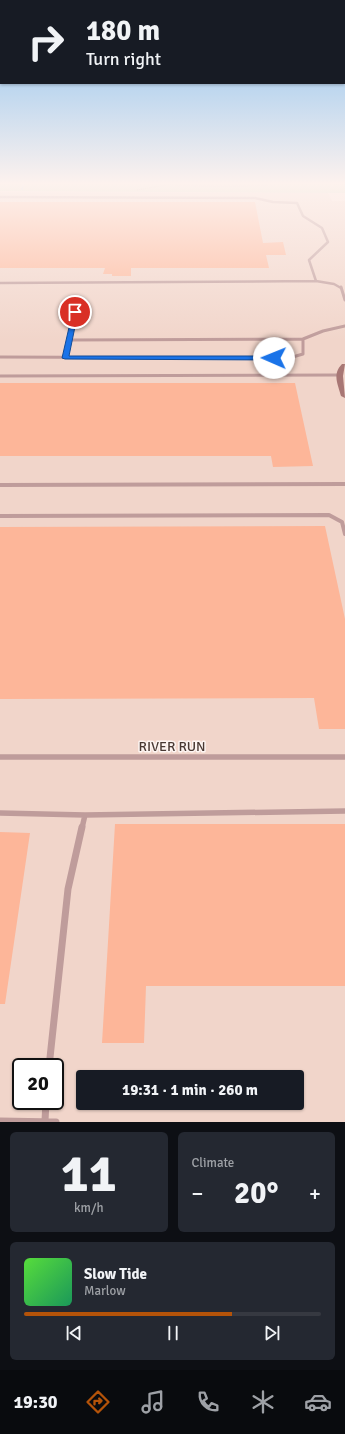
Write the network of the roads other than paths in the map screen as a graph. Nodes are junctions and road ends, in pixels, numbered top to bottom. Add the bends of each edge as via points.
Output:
1 (325, 235) edge
2 (316, 281) junction
3 (0, 283) edge
4 (78, 299) dead end
5 (345, 300) edge
6 (345, 326) edge
7 (303, 339) junction
8 (69, 340) junction
9 (0, 358) edge
10 (65, 358) junction
11 (345, 366) edge
12 (338, 375) junction
13 (0, 376) edge
14 (345, 396) edge
15 (345, 484) edge
16 (0, 485) edge
17 (0, 516) edge
18 (345, 534) edge
19 (0, 757) edge
20 (345, 757) edge
21 (345, 810) edge
22 (0, 813) edge
23 (85, 815) junction
24 (50, 1058) edge
25 (46, 1110) edge
26 (0, 1121) edge
27 (45, 1121) junction
28 (56, 1122) edge

1 - 2 lane via 328,242 309,260
2 - 3 lane
2 - 5 lane via 342,287
4 - 8 lane
6 - 7 lane
7 - 8 lane
7 - 10 lane via 303,354 289,358
8 - 10 lane
9 - 10 lane
11 - 12 street via 340,369
12 - 13 lane
12 - 14 street
15 - 16 lane
17 - 18 lane via 329,515 342,522
19 - 20 lane, RIVER RUN
21 - 23 lane
22 - 23 lane
23 - 24 lane via 68,888
25 - 27 lane
26 - 27 lane
27 - 28 lane

